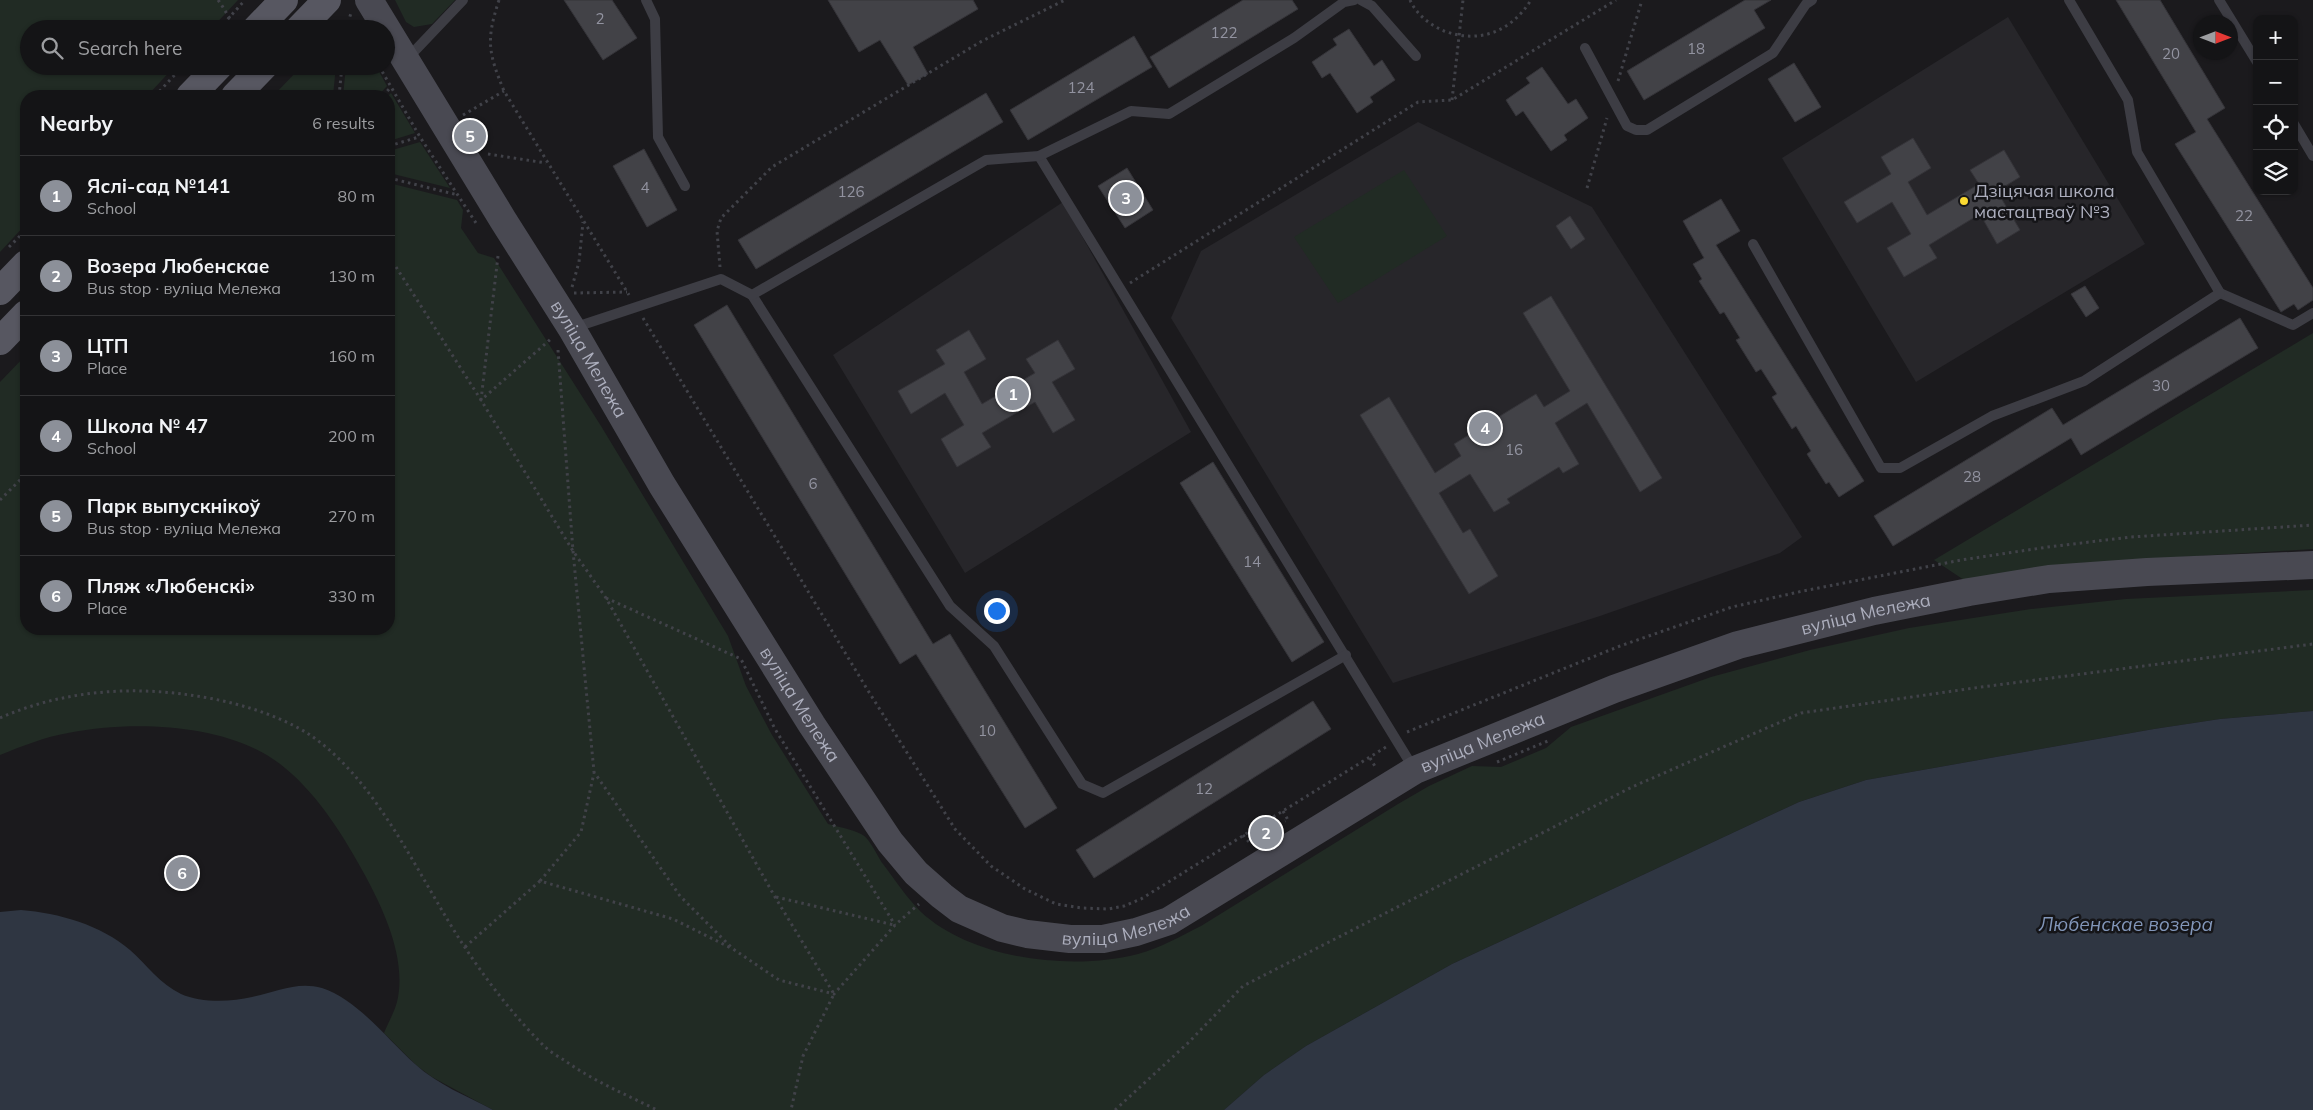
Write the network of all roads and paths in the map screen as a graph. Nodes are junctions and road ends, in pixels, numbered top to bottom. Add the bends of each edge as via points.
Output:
1 (218, 0) edge
2 (245, 0) edge
3 (284, 0) edge
4 (327, 0) edge
5 (369, 0) edge
6 (463, 0) edge
7 (499, 0) edge
8 (646, 0) edge
9 (1065, 0) edge
10 (1354, 0) edge
11 (1361, 0) edge
12 (1410, 0) edge
13 (1463, 0) edge
14 (1531, 0) edge
15 (1616, 0) edge
16 (1812, 0) edge
17 (2069, 0) edge
18 (2219, 0) edge
19 (229, 18) joint
20 (265, 20) edge
21 (308, 20) edge
22 (381, 20) edge
23 (1459, 36) junction
24 (395, 42) edge
25 (1585, 48) dead end
26 (1416, 56) dead end
27 (406, 60) junction
28 (2256, 60) edge
29 (175, 75) edge
30 (210, 75) edge
31 (255, 75) edge
32 (341, 75) edge
33 (384, 75) edge
34 (390, 88) edge
35 (161, 90) edge
36 (196, 90) edge
37 (241, 90) edge
38 (340, 90) edge
39 (504, 91) junction
40 (395, 96) edge
41 (1452, 100) junction
42 (459, 118) dead end
43 (2298, 131) edge
44 (420, 137) junction
45 (395, 144) edge
46 (480, 153) dead end
47 (1039, 156) junction
48 (2313, 156) edge
49 (546, 163) junction
50 (395, 179) edge
51 (685, 186) dead end
52 (583, 222) junction
53 (1753, 244) dead end
54 (498, 256) dead end
55 (16, 257) edge
56 (395, 265) edge
57 (722, 279) junction
58 (1120, 288) junction
59 (0, 291) edge
60 (627, 292) junction
61 (2220, 293) junction
62 (752, 295) junction
63 (636, 306) junction
64 (2313, 313) edge
65 (20, 320) edge
66 (572, 329) junction
67 (0, 341) edge
68 (481, 400) junction
69 (20, 480) edge
70 (0, 500) edge
71 (2313, 525) edge
72 (574, 551) junction
73 (2313, 566) edge
74 (606, 598) junction
75 (2313, 644) edge
76 (743, 652) dead end
77 (1346, 655) junction
78 (741, 659) junction
79 (0, 718) edge
80 (1396, 739) junction
81 (1551, 739) dead end
82 (1370, 758) junction
83 (1491, 762) dead end
84 (1415, 770) junction
85 (594, 772) junction
86 (1380, 774) dead end
87 (1283, 811) junction
88 (1288, 820) dead end
89 (1244, 835) junction
90 (1249, 844) dead end
91 (540, 881) junction
92 (775, 897) junction
93 (926, 909) dead end
94 (895, 925) junction
95 (465, 947) junction
96 (733, 949) junction
97 (834, 994) junction
98 (657, 1110) edge
99 (791, 1110) edge
100 (1115, 1110) edge

1 - 19 path
2 - 19 path
3 - 20 main road
4 - 21 main road
5 - 22 main road, вуліца Мележа
6 - 27 lane
7 - 39 path via 491,24 489,47
8 - 51 lane via 655,20 658,137
9 - 57 path via 982,40 772,167 721,218 717,231
10 - 47 lane via 1344,2 1294,38 1169,114 1131,111
11 - 26 lane via 1372,6
12 - 23 path via 1433,26
13 - 23 path
14 - 23 path via 1517,18 1500,30 1480,36
15 - 41 path
16 - 25 lane via 1772,53 1647,130 1627,126
17 - 61 lane via 2128,100 2137,152
18 - 28 lane
23 - 41 path
24 - 27 main road, вуліца Мележа
27 - 66 main road, вуліца Мележа
29 - 35 path
30 - 36 main road
31 - 37 main road
32 - 38 path
33 - 34 path
39 - 42 path
39 - 49 path
40 - 44 path
41 - 58 path via 1418,102
43 - 48 lane
44 - 45 path
44 - 50 path via 458,195
46 - 49 path
47 - 58 lane
47 - 62 lane via 986,160
49 - 52 path
52 - 60 path
52 - 60 path via 579,262 571,293
53 - 61 lane via 1881,468 1900,468 1992,416 2084,381
54 - 68 path
55 - 59 main road
56 - 68 path
57 - 62 lane
57 - 63 lane
58 - 77 lane
60 - 63 path
61 - 64 lane via 2293,325
62 - 77 lane via 950,606 994,646 1082,784 1103,793
63 - 66 lane
63 - 89 path via 861,680 955,829 991,866 1025,889 1056,904 1108,909 1141,899
65 - 67 main road
66 - 84 main road, вуліца Мележа via 662,485 850,785 916,873 942,896 979,919 1002,928 1070,939 1103,939 1136,932 1169,920
68 - 72 path
68 - 72 path via 557,334
69 - 70 path
71 - 80 path via 2131,537 2048,547 1802,590 1732,607 1620,646
72 - 74 path
72 - 85 path
73 - 84 main road, вуліца Мележа via 2049,579 1874,611 1738,645 1614,689
74 - 78 path
74 - 92 path
75 - 100 path via 1801,714 1632,787 1243,986 1189,1042
76 - 78 path
77 - 80 lane
78 - 94 path via 775,729
79 - 95 path via 52,700 90,694 170,692 205,696 241,706 307,733 339,759 368,793
80 - 82 path
80 - 84 lane
81 - 83 path via 1500,762
82 - 86 path
82 - 87 path
85 - 91 path via 581,832
85 - 96 path via 680,896
87 - 88 path
87 - 89 path
89 - 90 path
91 - 95 path
91 - 96 path via 673,920
92 - 94 path
92 - 97 path
93 - 94 path via 919,904
94 - 97 path
95 - 98 path via 502,998 545,1047 588,1077
96 - 97 path via 779,980
97 - 99 path via 803,1056

